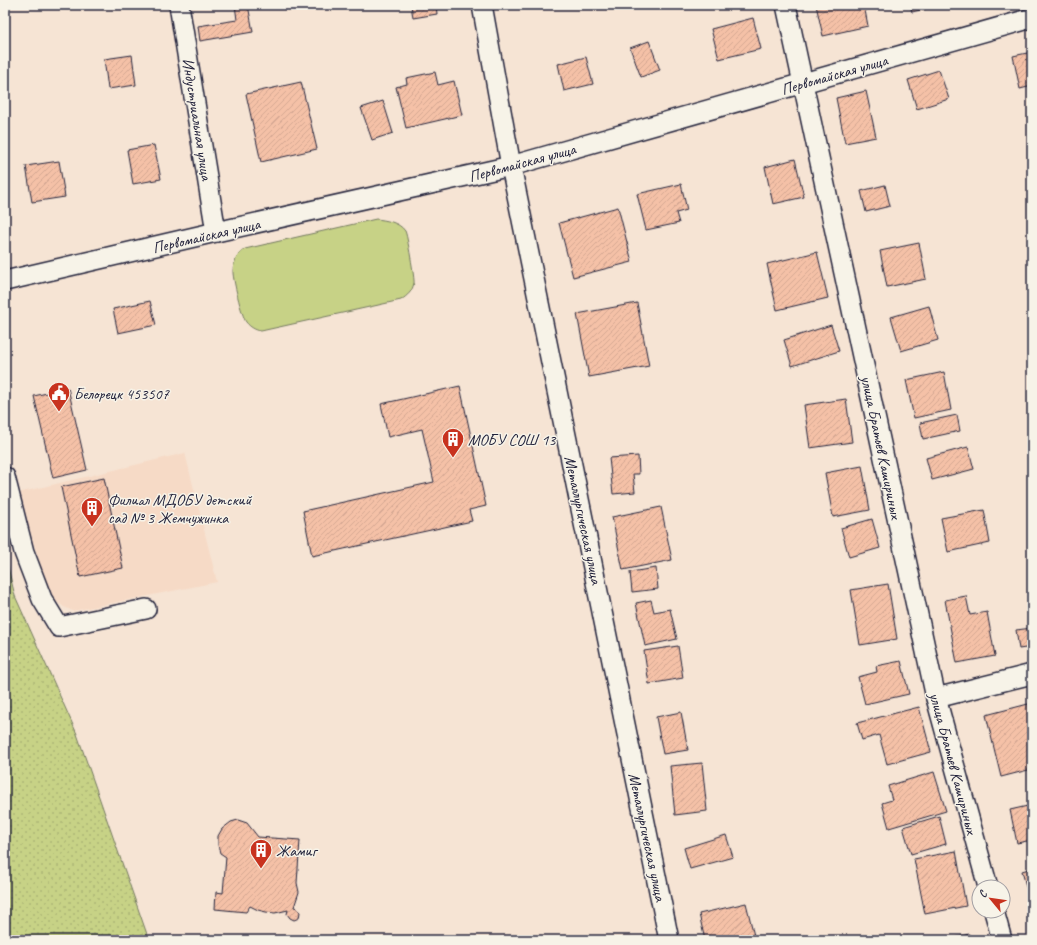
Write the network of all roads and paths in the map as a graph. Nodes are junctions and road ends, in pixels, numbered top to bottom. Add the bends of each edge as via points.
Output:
1 (179, 5) edge
2 (482, 5) edge
3 (786, 5) edge
4 (1032, 18) edge
5 (802, 83) junction
6 (511, 166) junction
7 (216, 232) junction
8 (5, 281) edge
9 (5, 477) edge
10 (146, 609) dead end
11 (1032, 674) edge
12 (936, 698) junction
13 (986, 879) edge
14 (996, 919) edge
15 (670, 940) edge
16 (1002, 940) edge

1 - 7 street, Индустриальная улица
2 - 6 street, Металлургическая улица
3 - 5 street, улица Братьев Кашириных
4 - 5 street, Первомайская улица
5 - 6 street, Первомайская улица
5 - 12 street, улица Братьев Кашириных
6 - 7 street, Первомайская улица
6 - 15 street, Металлургическая улица
7 - 8 street, Первомайская улица
9 - 10 street via 24,552 42,599 59,627
11 - 12 street
12 - 13 street, улица Братьев Кашириных
14 - 16 street

